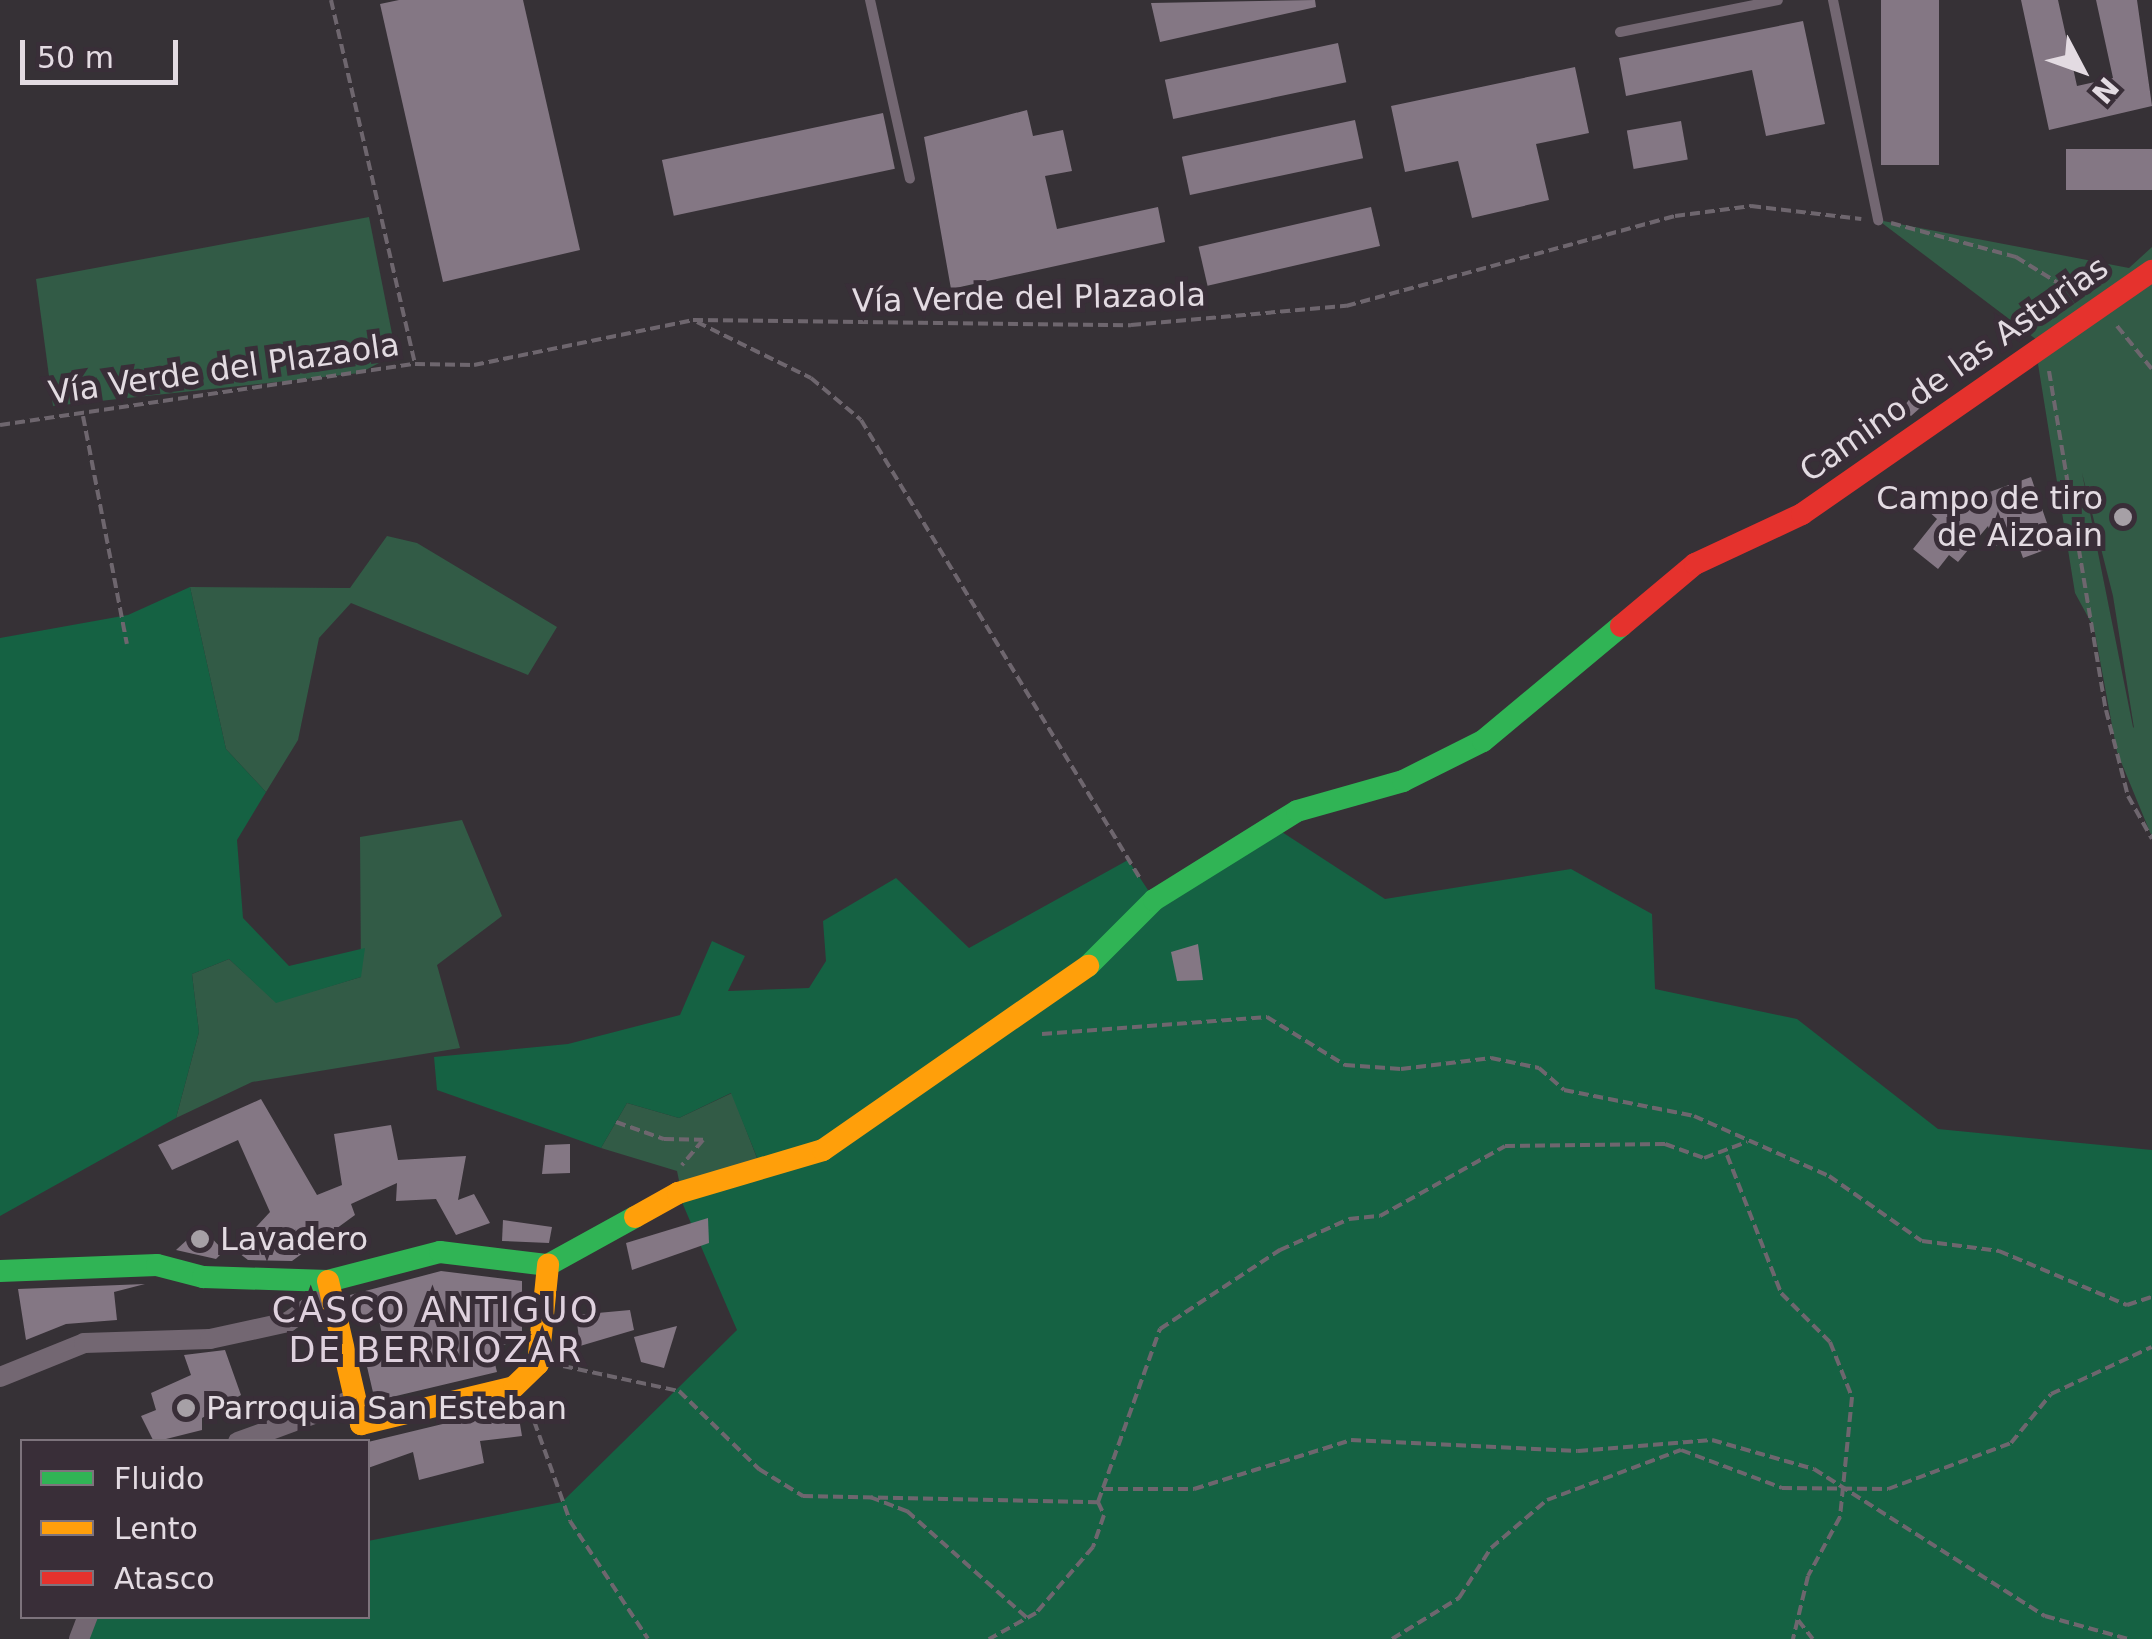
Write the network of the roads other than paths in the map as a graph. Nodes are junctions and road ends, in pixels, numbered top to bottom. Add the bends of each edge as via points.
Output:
1 (870, 0) edge
2 (1778, 0) edge
3 (1833, 0) edge
4 (1620, 32) dead end
5 (910, 179) dead end
6 (1878, 220) road end
7 (2152, 270) edge
8 (548, 1266) junction
9 (0, 1271) edge
10 (328, 1287) junction
11 (0, 1377) edge
12 (352, 1400) junction
13 (246, 1439) edge

1 - 5 lane
2 - 4 lane
3 - 6 lane
7 - 8 street, Camino de las Asturias via 1802,514 1695,564 1482,741 1403,781 1270,824 1154,900 1074,980 862,1127 786,1164 678,1193
8 - 10 street via 412,1253
8 - 12 street via 538,1364 514,1387 360,1424
9 - 10 street via 157,1265 203,1277
10 - 11 street via 288,1322 210,1339 84,1343
10 - 12 street
12 - 13 street

